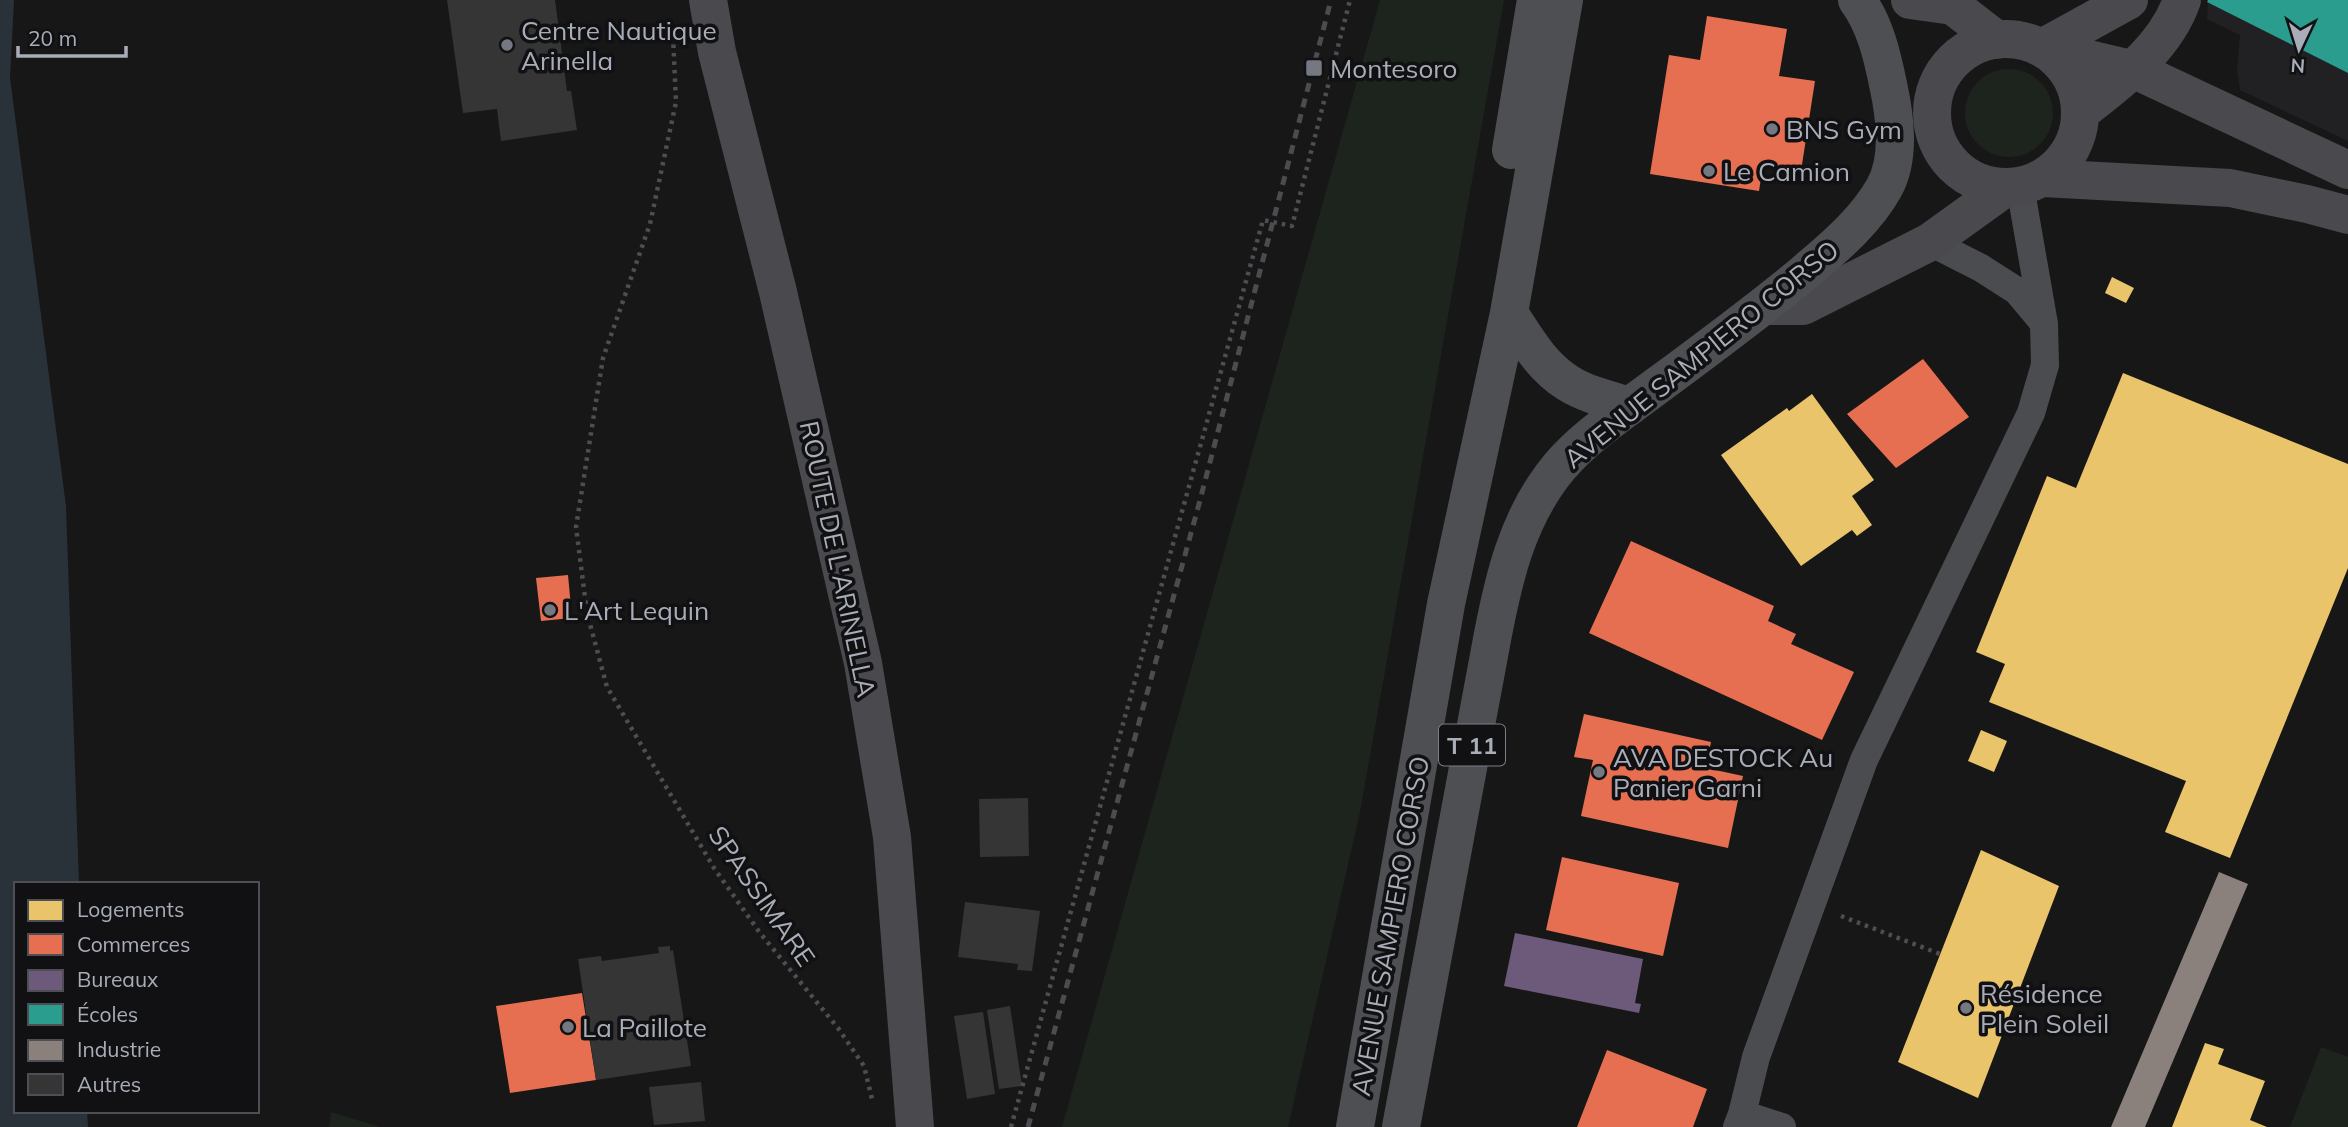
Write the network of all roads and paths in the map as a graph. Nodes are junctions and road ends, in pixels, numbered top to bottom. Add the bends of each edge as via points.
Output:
1 (708, 0) edge
2 (1350, 0) edge
3 (1536, 0) edge
4 (1564, 0) edge
5 (1857, 0) edge
6 (1910, 0) edge
7 (2129, 0) edge
8 (2182, 0) edge
9 (673, 26) dead end
10 (1997, 40) junction
11 (2042, 48) junction
12 (2135, 70) junction
13 (2081, 111) junction
14 (2348, 170) edge
15 (2022, 184) junction
16 (2348, 215) edge
17 (1930, 242) junction
18 (1764, 306) junction
19 (1509, 313) junction
20 (2045, 324) junction
21 (1630, 406) junction
22 (1446, 604) junction
23 (1811, 904) junction
24 (1940, 954) dead end
25 (873, 1102) dead end
26 (1739, 1121) edge
27 (915, 1127) edge
28 (1011, 1127) edge
29 (1355, 1127) edge
30 (1401, 1127) edge
31 (1782, 1127) edge

1 - 27 main road, ROUTE DE L'ARINELLA via 863,663 892,836
2 - 28 path via 1292,226 1263,220
3 - 22 main road via 1442,556
4 - 19 main road, AVENUE SAMPIERO CORSO
5 - 18 main road, AVENUE SAMPIERO CORSO via 1874,34 1891,98 1892,167 1885,188 1839,243
6 - 10 main road via 1953,6
7 - 11 main road
8 - 12 main road via 2177,16
9 - 25 path, SPASSIMARE via 676,102 650,224 603,358 576,527 587,613 607,687 714,868 864,1066
10 - 11 main road
10 - 15 main road via 1960,55 1946,69 1932,107 1933,127 1951,163 1966,176 1985,185
11 - 12 main road
11 - 13 main road via 2070,75
12 - 13 main road
12 - 14 main road
13 - 15 main road via 2071,150 2059,166
15 - 16 main road via 2230,188
15 - 17 main road
15 - 20 street
17 - 18 main road via 1803,306
17 - 20 street via 2017,291
18 - 21 main road, AVENUE SAMPIERO CORSO
19 - 21 main road via 1541,360 1569,384
19 - 22 main road, AVENUE SAMPIERO CORSO / T 11
20 - 23 street via 2045,365 2031,413 1864,760
21 - 30 main road, AVENUE SAMPIERO CORSO / T 11 via 1580,446 1553,475 1514,545 1490,646
22 - 29 main road, AVENUE SAMPIERO CORSO / T 11
23 - 24 path
23 - 26 street via 1756,1057
26 - 31 street

